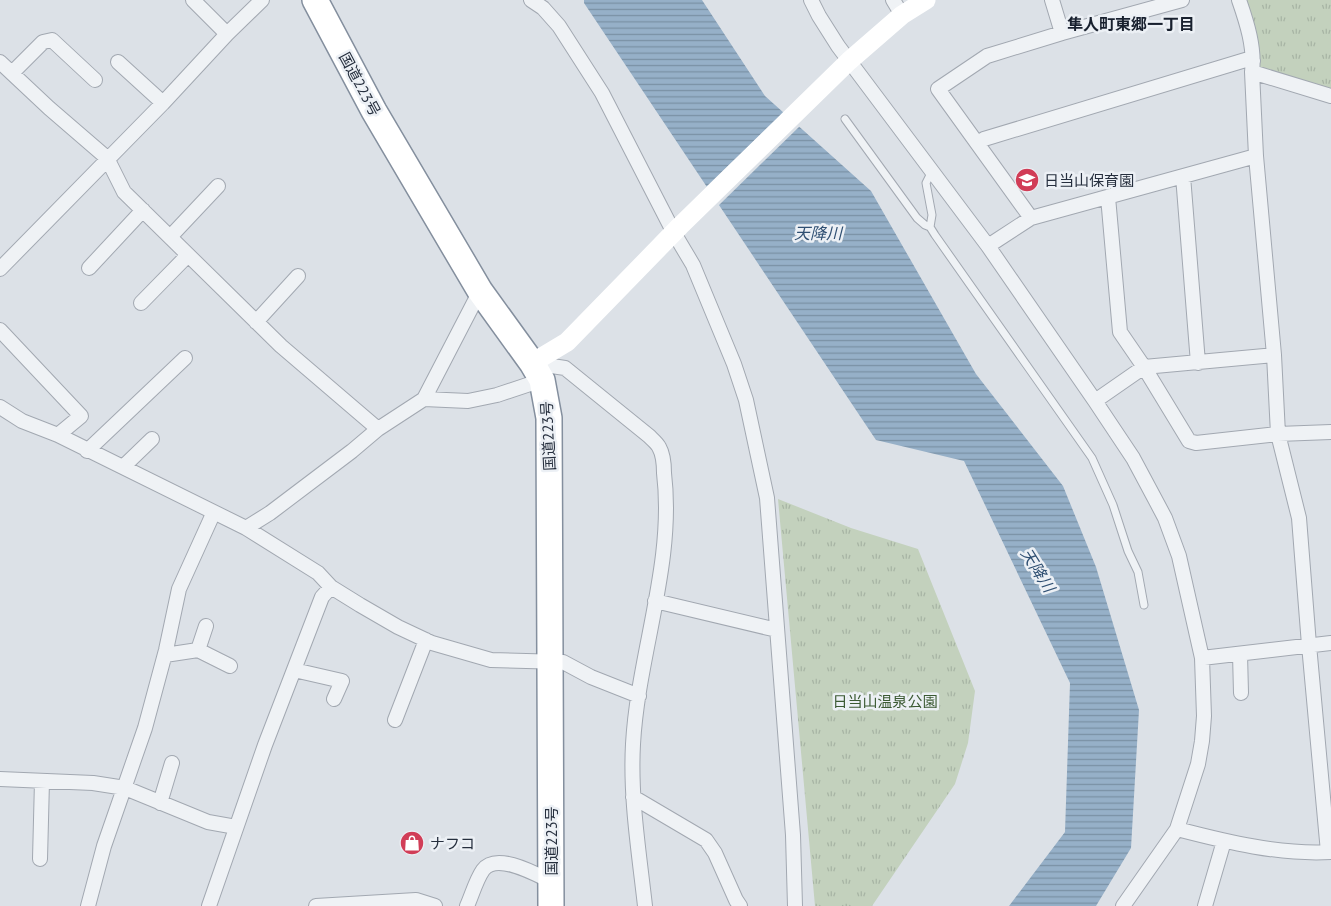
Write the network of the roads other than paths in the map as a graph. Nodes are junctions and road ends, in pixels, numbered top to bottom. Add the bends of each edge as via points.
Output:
1 (193, 0) edge
2 (262, 0) edge
3 (315, 0) edge
4 (531, 0) edge
5 (811, 0) edge
6 (926, 0) edge
7 (1052, 0) edge
8 (1182, 0) edge
9 (1239, 0) edge
10 (897, 8) edge
11 (1062, 33) junction
12 (227, 34) junction
13 (0, 62) edge
14 (118, 62) dead end
15 (847, 63) junction
16 (1252, 66) junction
17 (12, 73) junction
18 (95, 80) dead end
19 (1331, 96) edge
20 (163, 103) junction
21 (845, 119) dead end
22 (977, 143) junction
23 (1256, 156) junction
24 (108, 158) junction
25 (932, 171) junction
26 (1183, 176) junction
27 (218, 186) dead end
28 (1108, 197) junction
29 (143, 210) junction
30 (1031, 218) junction
31 (930, 227) junction
32 (677, 230) junction
33 (170, 237) junction
34 (988, 246) junction
35 (188, 255) junction
36 (89, 268) dead end
37 (0, 269) edge
38 (298, 276) dead end
39 (480, 291) junction
40 (141, 303) dead end
41 (256, 322) junction
42 (0, 330) edge
43 (1274, 355) junction
44 (185, 358) dead end
45 (1198, 363) junction
46 (1144, 367) junction
47 (537, 371) junction
48 (424, 399) junction
49 (1095, 401) junction
50 (0, 407) edge
51 (378, 429) junction
52 (1331, 432) edge
53 (1278, 434) junction
54 (58, 435) junction
55 (152, 439) dead end
56 (87, 451) junction
57 (123, 467) junction
58 (213, 514) junction
59 (246, 528) junction
60 (331, 587) junction
61 (654, 601) junction
62 (1144, 605) dead end
63 (206, 626) dead end
64 (777, 630) junction
65 (426, 640) junction
66 (1331, 643) edge
67 (1309, 645) junction
68 (198, 650) junction
69 (1240, 654) junction
70 (165, 655) junction
71 (1202, 658) junction
72 (551, 661) junction
73 (230, 666) dead end
74 (294, 670) junction
75 (1241, 693) dead end
76 (638, 696) junction
77 (334, 699) dead end
78 (395, 720) dead end
79 (172, 763) dead end
80 (0, 779) edge
81 (42, 781) junction
82 (125, 788) junction
83 (633, 797) junction
84 (160, 803) junction
85 (236, 827) junction
86 (1177, 829) junction
87 (1224, 841) junction
88 (1330, 852) edge
89 (40, 859) dead end
90 (550, 880) junction
91 (88, 906) edge
92 (209, 906) edge
93 (316, 906) edge
94 (435, 906) edge
95 (467, 906) edge
96 (551, 906) edge
97 (645, 906) edge
98 (740, 906) edge
99 (795, 906) edge
100 (1123, 906) edge
101 (1205, 906) edge

1 - 12 street
2 - 12 street
3 - 39 highway, 国道223号 via 374,111
4 - 32 street via 559,26 588,70
5 - 15 street
6 - 10 street
7 - 11 street
8 - 11 street
9 - 16 street via 1247,25
10 - 15 street
11 - 22 street via 987,56 938,89
12 - 20 street
13 - 17 street
14 - 20 street
15 - 25 street
15 - 32 street
16 - 19 street
16 - 22 street via 1252,58
16 - 23 street
17 - 18 street via 43,42 52,40
17 - 24 street
20 - 24 street
21 - 31 lane via 918,218
22 - 30 street
23 - 26 street
23 - 43 street
24 - 29 street via 124,192
24 - 37 street
25 - 31 lane via 926,183 932,215
25 - 34 street
26 - 28 street
26 - 45 street
27 - 33 street
28 - 30 street
28 - 46 street via 1120,332
29 - 33 street
29 - 36 street
30 - 34 street
31 - 62 lane via 1092,458 1138,572
32 - 47 street
32 - 64 street via 746,400 767,498
33 - 35 street
34 - 49 street
35 - 40 street
35 - 41 street
38 - 41 street
39 - 47 highway, 国道223号
39 - 48 street
41 - 51 street
42 - 54 street via 81,416
43 - 45 street
43 - 53 street
44 - 56 street
45 - 46 street
46 - 49 street
46 - 53 street via 1189,441 1196,443
47 - 48 street via 497,395 468,401
47 - 61 street via 565,368 660,448 667,510
47 - 72 highway, 国道223号 via 550,418
48 - 51 street
49 - 71 street via 1165,518 1179,556
50 - 54 street via 22,421
51 - 59 street
52 - 53 street
53 - 67 street via 1299,518
54 - 56 street
55 - 57 street
56 - 57 street
57 - 58 street
58 - 59 street
58 - 70 street via 179,589
59 - 60 street via 318,573
60 - 65 street
60 - 74 street via 322,597
61 - 64 street
61 - 76 street
63 - 68 street
64 - 99 street via 793,835
65 - 72 street via 491,660
65 - 78 street via 399,692
66 - 67 street
67 - 69 street
67 - 88 street
68 - 70 street
68 - 73 street
69 - 71 street
69 - 75 street
70 - 82 street
71 - 86 street via 1202,741
72 - 76 street via 563,662
72 - 90 highway, 国道223号
74 - 77 street via 342,681
74 - 85 street
76 - 83 street via 633,743
79 - 84 street
80 - 81 street
81 - 82 street
81 - 89 street
82 - 84 street
82 - 91 street via 104,846
83 - 97 street
83 - 98 street via 706,840 715,852
84 - 85 street via 208,822
85 - 92 street
86 - 87 street
86 - 100 street
87 - 88 street via 1299,852
87 - 101 street
90 - 95 street via 504,862 493,862 483,870
90 - 96 highway, 国道223号
93 - 94 street via 416,900

